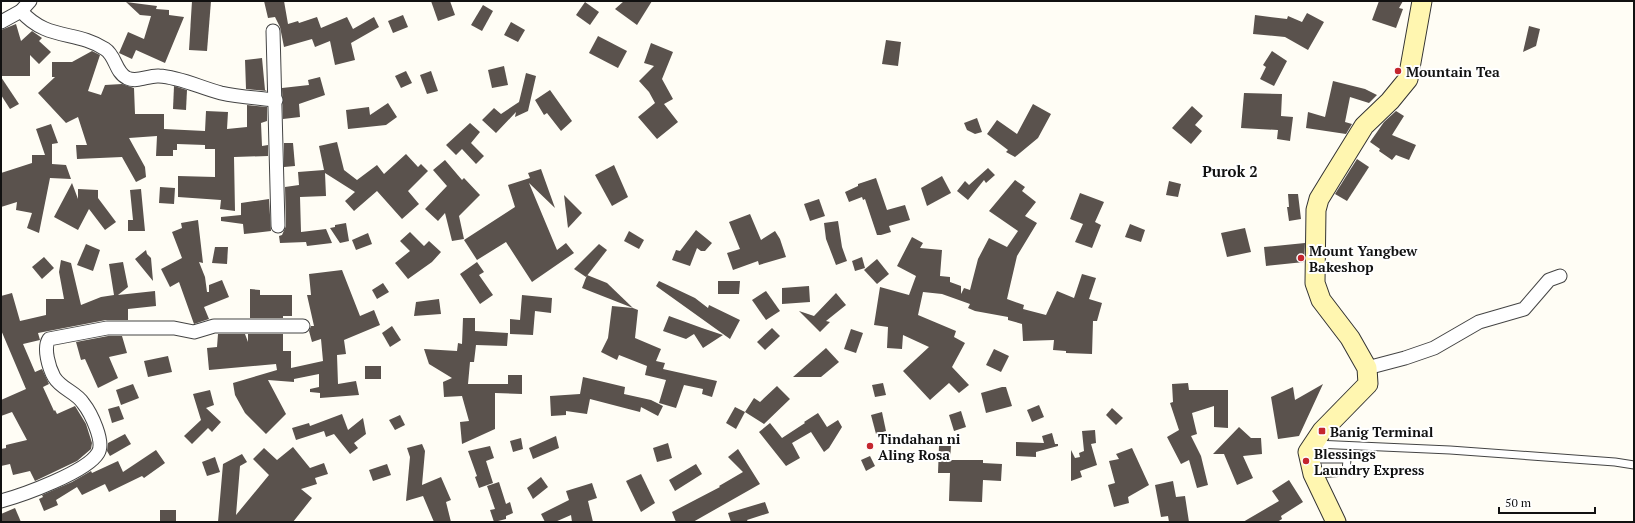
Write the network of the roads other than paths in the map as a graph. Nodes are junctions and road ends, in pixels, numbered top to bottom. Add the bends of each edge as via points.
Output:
1 (1422, 1) edge
2 (26, 6) edge
3 (1, 22) edge
4 (273, 31) dead end
5 (276, 100) junction
6 (278, 226) dead end
7 (1560, 276) dead end
8 (303, 326) dead end
9 (1367, 368) junction
10 (1312, 459) junction
11 (1634, 465) edge
12 (1, 501) edge
13 (1336, 522) edge

1 - 9 main road via 1408,79 1364,126 1330,181 1316,210 1315,283 1321,300 1350,338
2 - 3 street
2 - 5 street via 31,22 48,31 81,39 106,49 127,78 169,77 221,93
4 - 5 street
5 - 6 street
7 - 9 street via 1549,280 1524,309 1478,322 1434,348
8 - 12 street via 214,326 194,332 174,328 107,328 49,339 46,346 47,354 54,376 83,402 99,434 98,453 90,462 50,484 31,493
9 - 10 main road via 1368,384 1322,431
10 - 11 lane via 1466,451
10 - 13 main road

